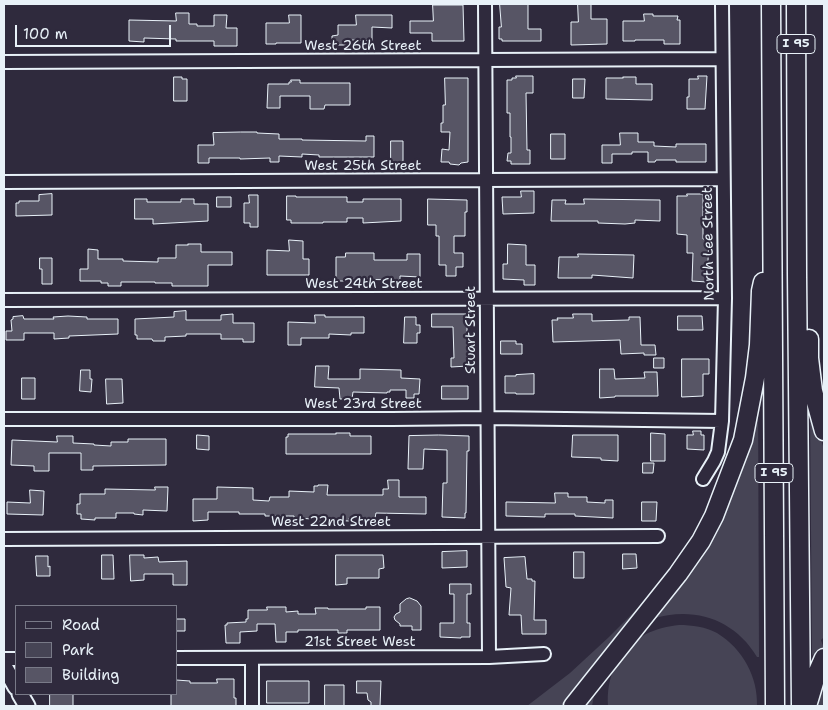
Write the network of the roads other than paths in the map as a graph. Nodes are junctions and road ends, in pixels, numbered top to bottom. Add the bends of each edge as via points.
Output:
1 (485, 4) edge
2 (722, 4) edge
3 (771, 4) edge
4 (796, 4) edge
5 (722, 60) junction
6 (486, 61) junction
7 (4, 62) edge
8 (723, 179) junction
9 (486, 180) junction
10 (4, 182) edge
11 (772, 240) junction
12 (797, 274) junction
13 (486, 298) junction
14 (725, 298) junction
15 (4, 300) edge
16 (487, 418) junction
17 (4, 419) edge
18 (722, 421) junction
19 (824, 431) edge
20 (703, 479) dead end
21 (658, 536) dead end
22 (488, 537) junction
23 (4, 539) edge
24 (544, 654) dead end
25 (489, 657) junction
26 (178, 658) edge
27 (252, 658) junction
28 (824, 658) edge
29 (4, 666) edge
30 (15, 685) edge
31 (21, 695) edge
32 (27, 706) edge
33 (252, 706) edge
34 (573, 706) edge
35 (775, 706) edge
36 (801, 706) edge
37 (806, 706) edge

1 - 6 street, Stuart Street
2 - 5 street, North Lee Street
3 - 11 highway, I 95
4 - 12 highway, I 95
5 - 6 street, West 26th Street
5 - 8 street, North Lee Street
6 - 7 street, West 26th Street
6 - 9 street, Stuart Street
8 - 9 street, West 25th Street
8 - 14 street, North Lee Street
9 - 10 street, West 25th Street
9 - 13 street, Stuart Street
11 - 34 highway via 761,291 759,345 743,440 714,516 678,574
11 - 35 highway, I 95
12 - 19 highway via 808,305 813,391
12 - 36 highway, I 95
13 - 14 street, West 24th Street
13 - 15 street, West 24th Street
13 - 16 street, Stuart Street
14 - 18 street, North Lee Street
16 - 17 street, West 23rd Street
16 - 18 street, West 23rd Street
16 - 22 street, Stuart Street
18 - 20 street, North Lee Street via 718,452
21 - 22 street, West 22nd Street
22 - 23 street, West 22nd Street
22 - 25 street, Stuart Street
24 - 25 street, 21st Street West
25 - 27 street, 21st Street West
26 - 27 street, 21st Street West
27 - 33 street
28 - 37 highway
29 - 30 main road
31 - 32 main road

